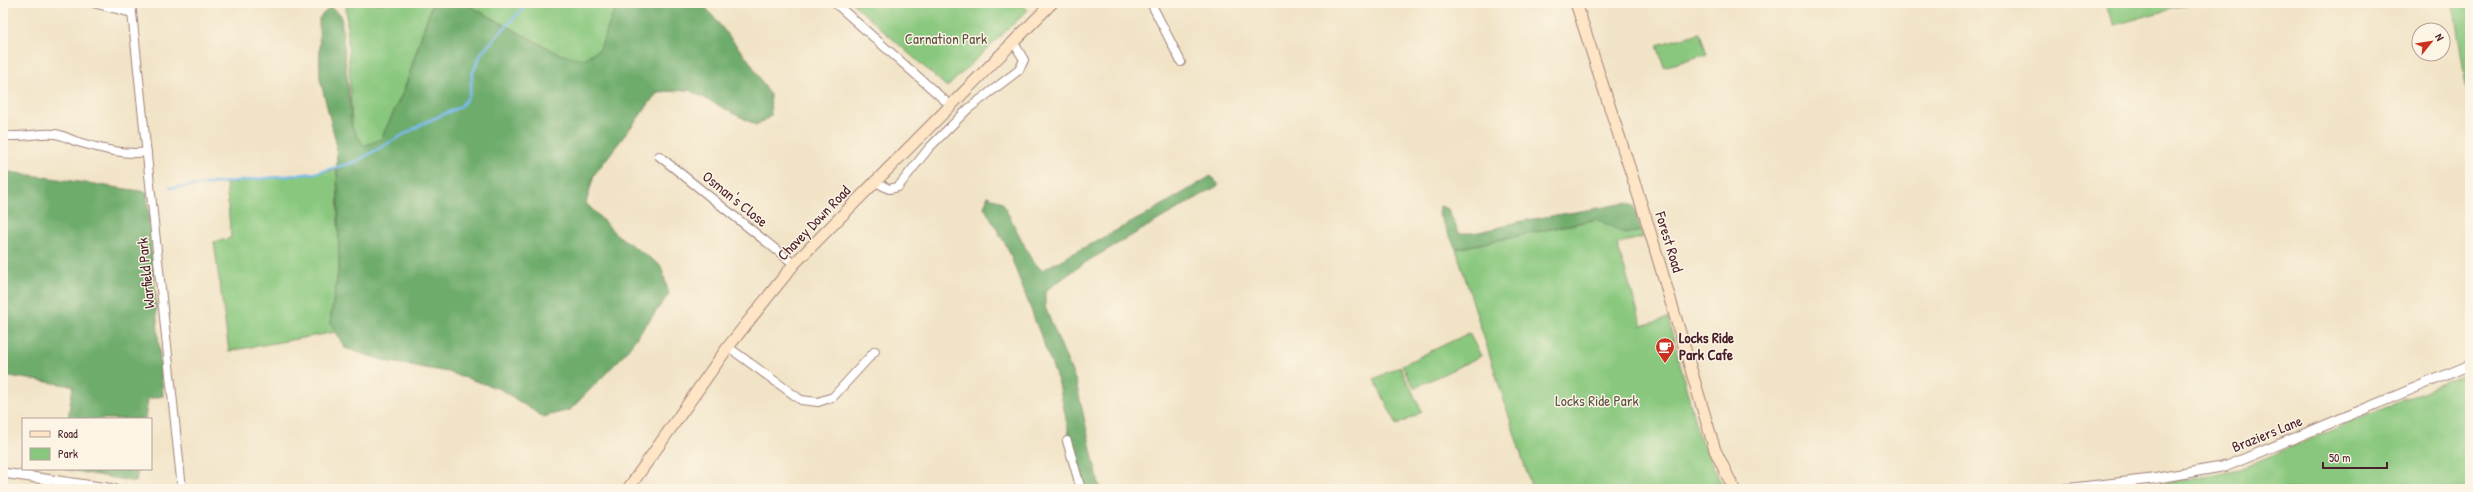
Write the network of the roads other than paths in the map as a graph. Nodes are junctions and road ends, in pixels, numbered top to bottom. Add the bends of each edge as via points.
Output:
1 (92, 3) edge
2 (131, 3) edge
3 (835, 3) edge
4 (1052, 3) edge
5 (1151, 3) edge
6 (1576, 3) edge
7 (132, 13) junction
8 (1014, 43) junction
9 (1181, 62) dead end
10 (950, 105) junction
11 (3, 135) edge
12 (147, 152) junction
13 (659, 156) dead end
14 (874, 181) junction
15 (794, 264) junction
16 (728, 347) junction
17 (875, 351) dead end
18 (2470, 365) edge
19 (1067, 441) dead end
20 (3, 474) edge
21 (114, 489) edge
22 (182, 489) edge
23 (628, 489) edge
24 (1081, 489) edge
25 (1734, 489) edge
26 (2064, 489) edge

1 - 7 street
2 - 7 street, Warfield Park
3 - 10 street
4 - 8 main road, Chavey Down Road
5 - 9 street
6 - 25 main road, Forest Road via 1648,225 1715,450
7 - 12 street, Warfield Park
8 - 10 main road, Chavey Down Road
8 - 14 street via 1024,60 1020,70 968,109 929,148 898,187 889,189
10 - 14 main road, Chavey Down Road
11 - 12 street via 10,137 56,134 95,147
12 - 22 street, Warfield Park
13 - 15 street, Osman's Close
14 - 15 main road, Chavey Down Road
15 - 16 main road, Chavey Down Road
16 - 17 street via 802,400 818,402 833,397
16 - 23 main road, Chavey Down Road
18 - 26 street, Braziers Lane via 2227,466 2152,479
19 - 24 street
20 - 21 street

